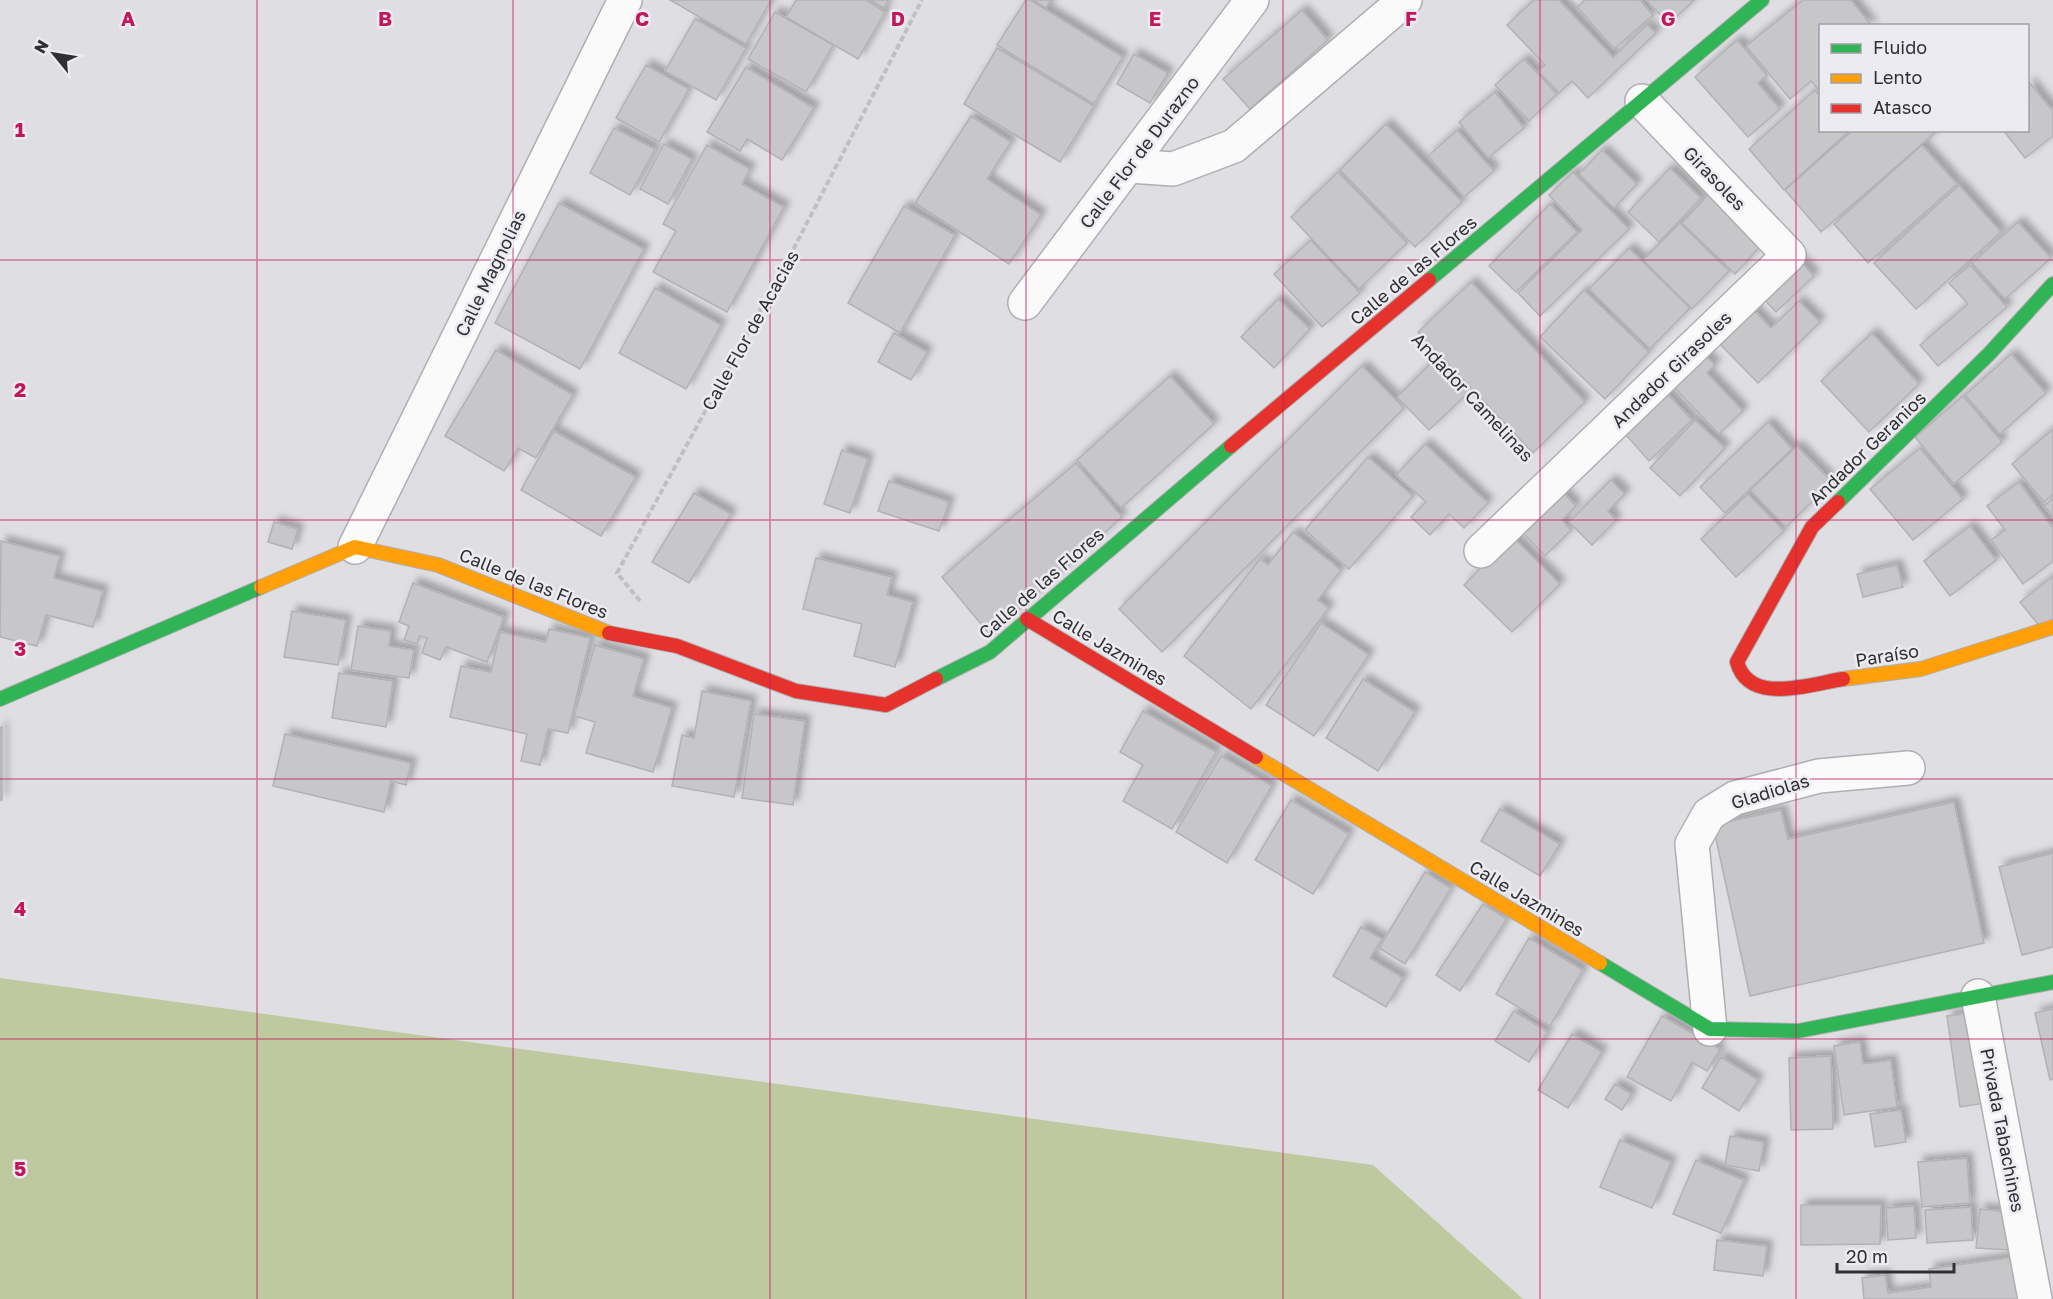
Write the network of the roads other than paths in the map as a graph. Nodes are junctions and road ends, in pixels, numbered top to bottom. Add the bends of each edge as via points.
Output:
1 (625, 0) edge
2 (1252, 0) edge
3 (1406, 0) edge
4 (1762, 0) edge
5 (1642, 101) junction
6 (1130, 166) junction
7 (1789, 255) joint
8 (2053, 284) edge
9 (1025, 303) dead end
10 (355, 547) junction
11 (1481, 551) dead end
12 (1027, 619) junction
13 (2053, 627) edge
14 (1737, 662) joint
15 (0, 699) edge
16 (1908, 768) dead end
17 (2053, 982) edge
18 (1978, 996) junction
19 (1710, 1029) junction
20 (2035, 1299) edge

1 - 10 street, Calle Magnolias
2 - 6 street, Calle Flor de Durazno
3 - 6 street via 1234,146 1173,169
4 - 5 street, Calle de las Flores
5 - 7 street, Girasoles
5 - 12 street, Calle de las Flores
6 - 9 street, Calle Flor de Durazno
7 - 11 street, Andador Girasoles
8 - 14 street, Andador Geranios via 1989,354 1812,527
10 - 12 street, Calle de las Flores via 438,564 601,631 677,646 796,691 886,705 990,652
10 - 15 street
12 - 19 street, Calle Jazmines
13 - 14 street, Paraíso via 1921,669 1765,690 1745,681
16 - 19 street, Gladiolas via 1820,777 1735,798 1709,814 1692,844
17 - 18 street
18 - 19 street via 1798,1030
18 - 20 street, Privada Tabachines

